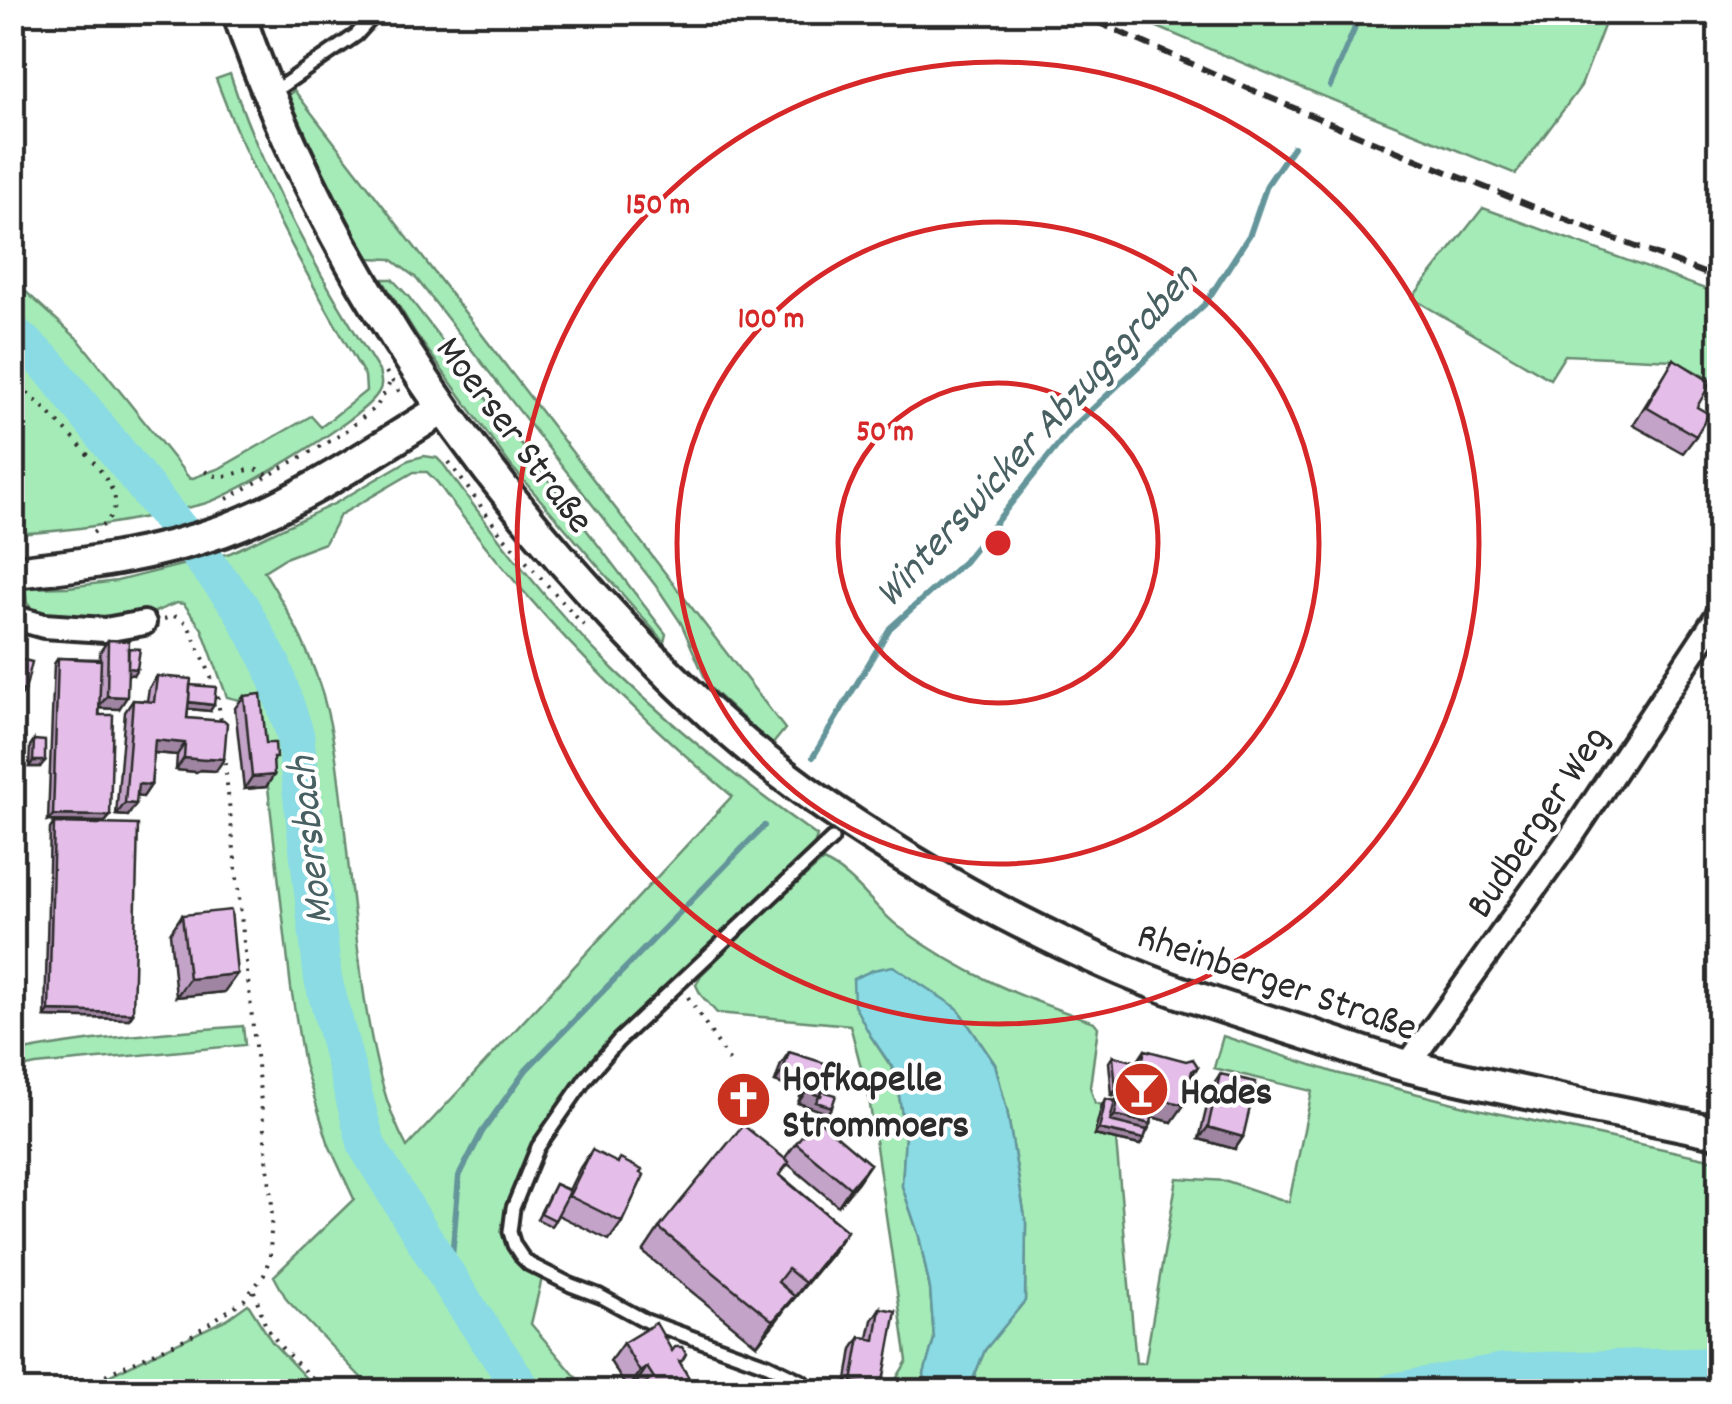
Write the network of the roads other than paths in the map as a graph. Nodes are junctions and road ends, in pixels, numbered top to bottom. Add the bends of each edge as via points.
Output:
1 (238, 12) edge
2 (376, 12) edge
3 (269, 95) junction
4 (432, 416) junction
5 (12, 572) edge
6 (1720, 612) edge
7 (12, 617) edge
8 (144, 623) road end
9 (1712, 640) edge
10 (837, 829) junction
11 (1407, 1066) junction
12 (1720, 1133) edge
13 (813, 1392) edge

1 - 3 main road, Moerser Straße
2 - 3 lane via 356,36
3 - 4 main road, Moerser Straße
4 - 5 main road via 322,483 277,489 154,552
4 - 10 main road, Moerser Straße via 635,640
6 - 9 street, Budberger Weg
7 - 8 street via 105,630
9 - 11 street, Budberger Weg
10 - 11 main road, Rheinberger Straße via 1146,980
10 - 13 lane via 586,1078 538,1147 512,1208 510,1232 522,1257 543,1271 646,1321 768,1366
11 - 12 main road, Rheinberger Straße

